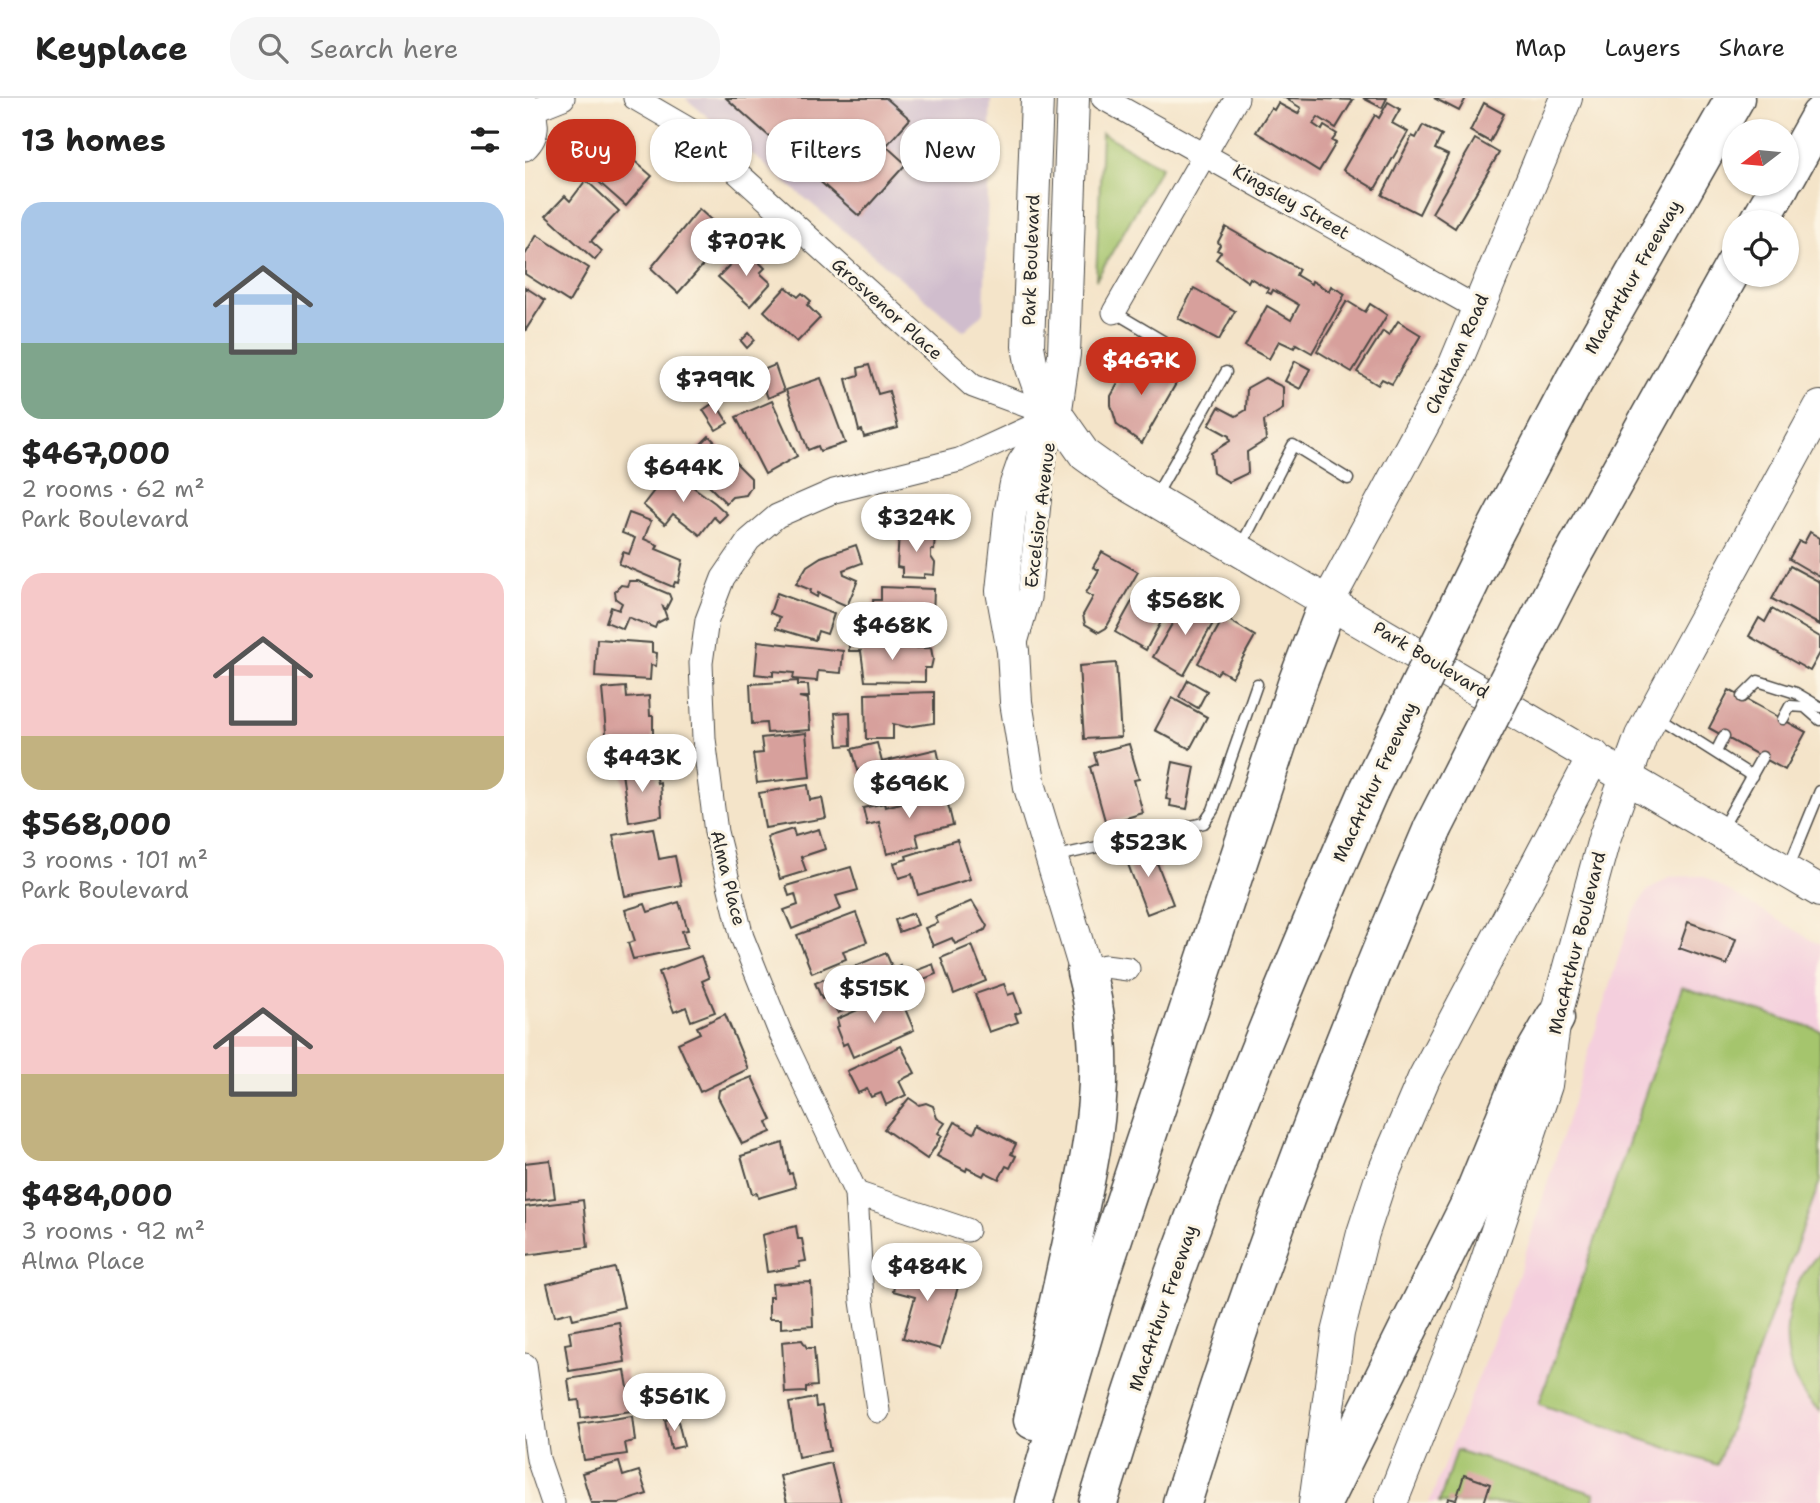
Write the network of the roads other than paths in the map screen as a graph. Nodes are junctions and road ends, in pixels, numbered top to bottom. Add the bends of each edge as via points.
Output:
1 (563, 98) edge
2 (635, 98) edge
3 (1037, 98) edge
4 (1073, 98) edge
5 (1103, 98) edge
6 (1237, 98) edge
7 (1566, 98) edge
8 (1735, 98) edge
9 (529, 106) edge
10 (1820, 116) edge
11 (525, 149) edge
12 (1799, 153) edge
13 (1206, 154) junction
14 (1722, 287) edge
15 (1479, 309) junction
16 (1114, 312) joint
17 (1180, 351) dead end
18 (1226, 372) dead end
19 (1820, 407) edge
20 (1055, 416) junction
21 (1347, 479) dead end
22 (1153, 499) junction
23 (1240, 548) junction
24 (1329, 600) junction
25 (1257, 684) dead end
26 (1742, 697) dead end
27 (1820, 707) edge
28 (1653, 713) junction
29 (1783, 719) dead end
30 (1820, 720) edge
31 (1724, 736) dead end
32 (1716, 752) junction
33 (1594, 756) junction
34 (1762, 757) dead end
35 (1625, 776) junction
36 (1752, 776) junction
37 (1820, 780) edge
38 (1820, 791) edge
39 (1814, 806) junction
40 (1720, 833) junction
41 (1050, 858) junction
42 (1787, 872) junction
43 (1820, 891) edge
44 (1128, 969) dead end
45 (1086, 972) junction
46 (1555, 1018) junction
47 (856, 1193) junction
48 (967, 1230) dead end
49 (525, 1365) edge
50 (878, 1411) dead end
51 (553, 1503) edge
52 (1016, 1503) edge
53 (1034, 1503) edge
54 (1098, 1503) edge
55 (1182, 1503) edge
56 (1315, 1503) edge
57 (1322, 1503) edge
58 (1391, 1503) edge

1 - 9 street
2 - 20 street, Grosvenor Place via 690,130 972,386
3 - 20 main road, Park Boulevard via 1028,346 1040,391
4 - 20 main road, Park Boulevard via 1064,354
5 - 13 street, Kingsley Street
6 - 13 street
7 - 15 main road, Chatham Road
8 - 54 highway, MacArthur Freeway, bridge via 1574,381 1493,535 1370,790 1228,1125
9 - 11 street via 537,131
10 - 12 highway
13 - 15 street, Kingsley Street
13 - 16 street
14 - 55 highway, bridge via 1561,577 1433,828 1300,1154
15 - 24 main road, Chatham Road via 1422,431
16 - 17 lane
18 - 22 lane
19 - 28 main road, MacArthur Boulevard
20 - 22 main road, Park Boulevard via 1085,455
20 - 41 main road, Excelsior Avenue via 1023,464 1010,514 1002,592 1030,787
20 - 47 street, Alma Place via 959,460 834,491 776,516 749,540 723,578 707,620 701,663 704,739 716,832 742,937 780,1032
21 - 23 lane via 1293,445
22 - 23 main road, Park Boulevard
23 - 24 main road, Park Boulevard
24 - 33 main road, Park Boulevard
24 - 53 highway via 1102,1271
25 - 41 lane via 1205,822
26 - 27 lane via 1758,681 1797,693
28 - 32 lane
28 - 35 main road, MacArthur Boulevard
29 - 30 lane via 1790,706 1805,706
31 - 32 lane
32 - 36 lane
33 - 35 main road, Park Boulevard
33 - 56 main road via 1399,1132 1380,1181 1350,1282 1323,1427
34 - 36 lane
35 - 40 main road, Park Boulevard
35 - 46 main road, MacArthur Boulevard
36 - 40 lane
37 - 39 lane
38 - 39 lane
39 - 42 lane
40 - 42 main road, Park Boulevard
41 - 45 main road, Excelsior Avenue
42 - 43 main road, Park Boulevard
44 - 45 street via 1105,966
45 - 52 highway via 1100,1038 1094,1138
46 - 57 highway via 1525,1070 1470,1204
46 - 58 main road, MacArthur Boulevard via 1546,1085 1483,1272
47 - 48 street
47 - 50 street, Alma Place via 862,1300
49 - 51 street via 538,1458

